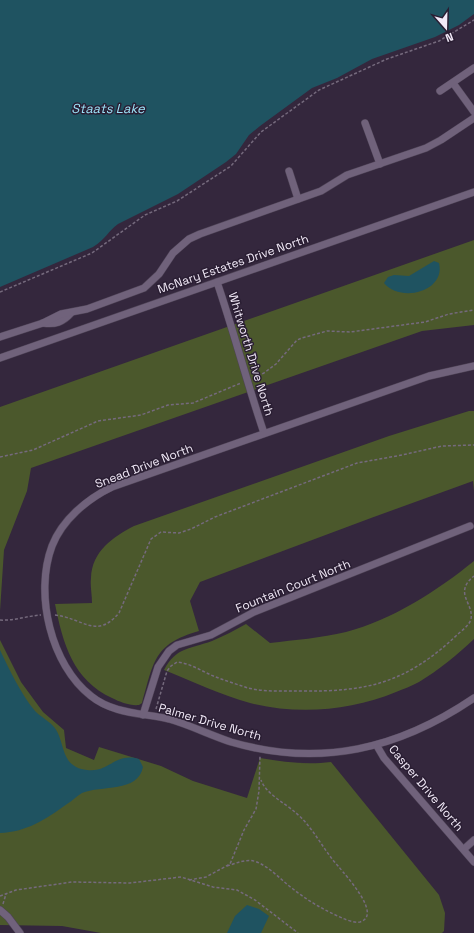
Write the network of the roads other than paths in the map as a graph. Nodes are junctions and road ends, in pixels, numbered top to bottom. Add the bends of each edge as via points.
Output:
1 (474, 68) edge
2 (453, 83) junction
3 (440, 91) dead end
4 (474, 112) edge
5 (474, 118) edge
6 (365, 123) dead end
7 (380, 164) junction
8 (289, 172) dead end
9 (474, 192) edge
10 (298, 199) junction
11 (217, 282) junction
12 (0, 338) edge
13 (0, 358) edge
14 (474, 366) edge
15 (264, 433) junction
16 (470, 526) dead end
17 (474, 698) edge
18 (143, 715) junction
19 (376, 746) junction
20 (474, 840) edge
21 (464, 849) junction
22 (474, 862) edge
23 (0, 910) edge
24 (20, 933) edge

1 - 2 street
2 - 3 street
2 - 4 street
5 - 7 street via 435,144
6 - 7 street
7 - 10 street via 347,175 321,191
8 - 10 street
9 - 11 street, McNary Estates Drive North
10 - 12 street via 189,240 173,252 159,274 144,288 87,309 61,314
11 - 13 street, McNary Estates Drive North
11 - 15 street, Whitworth Drive North
14 - 15 street, Snead Drive North via 429,376
15 - 18 street, Snead Drive North via 99,493 75,512 53,545 48,560 45,586 48,615 59,657 76,682 92,697 119,710
16 - 18 street, Fountain Court North via 254,612 211,635 177,645 169,651 158,667
17 - 19 street, Palmer Drive North via 434,723
18 - 19 street, Palmer Drive North via 169,719 232,742 284,753 330,754
19 - 21 street, Casper Drive North via 422,803
20 - 21 street
21 - 22 street, Casper Drive North
23 - 24 street

